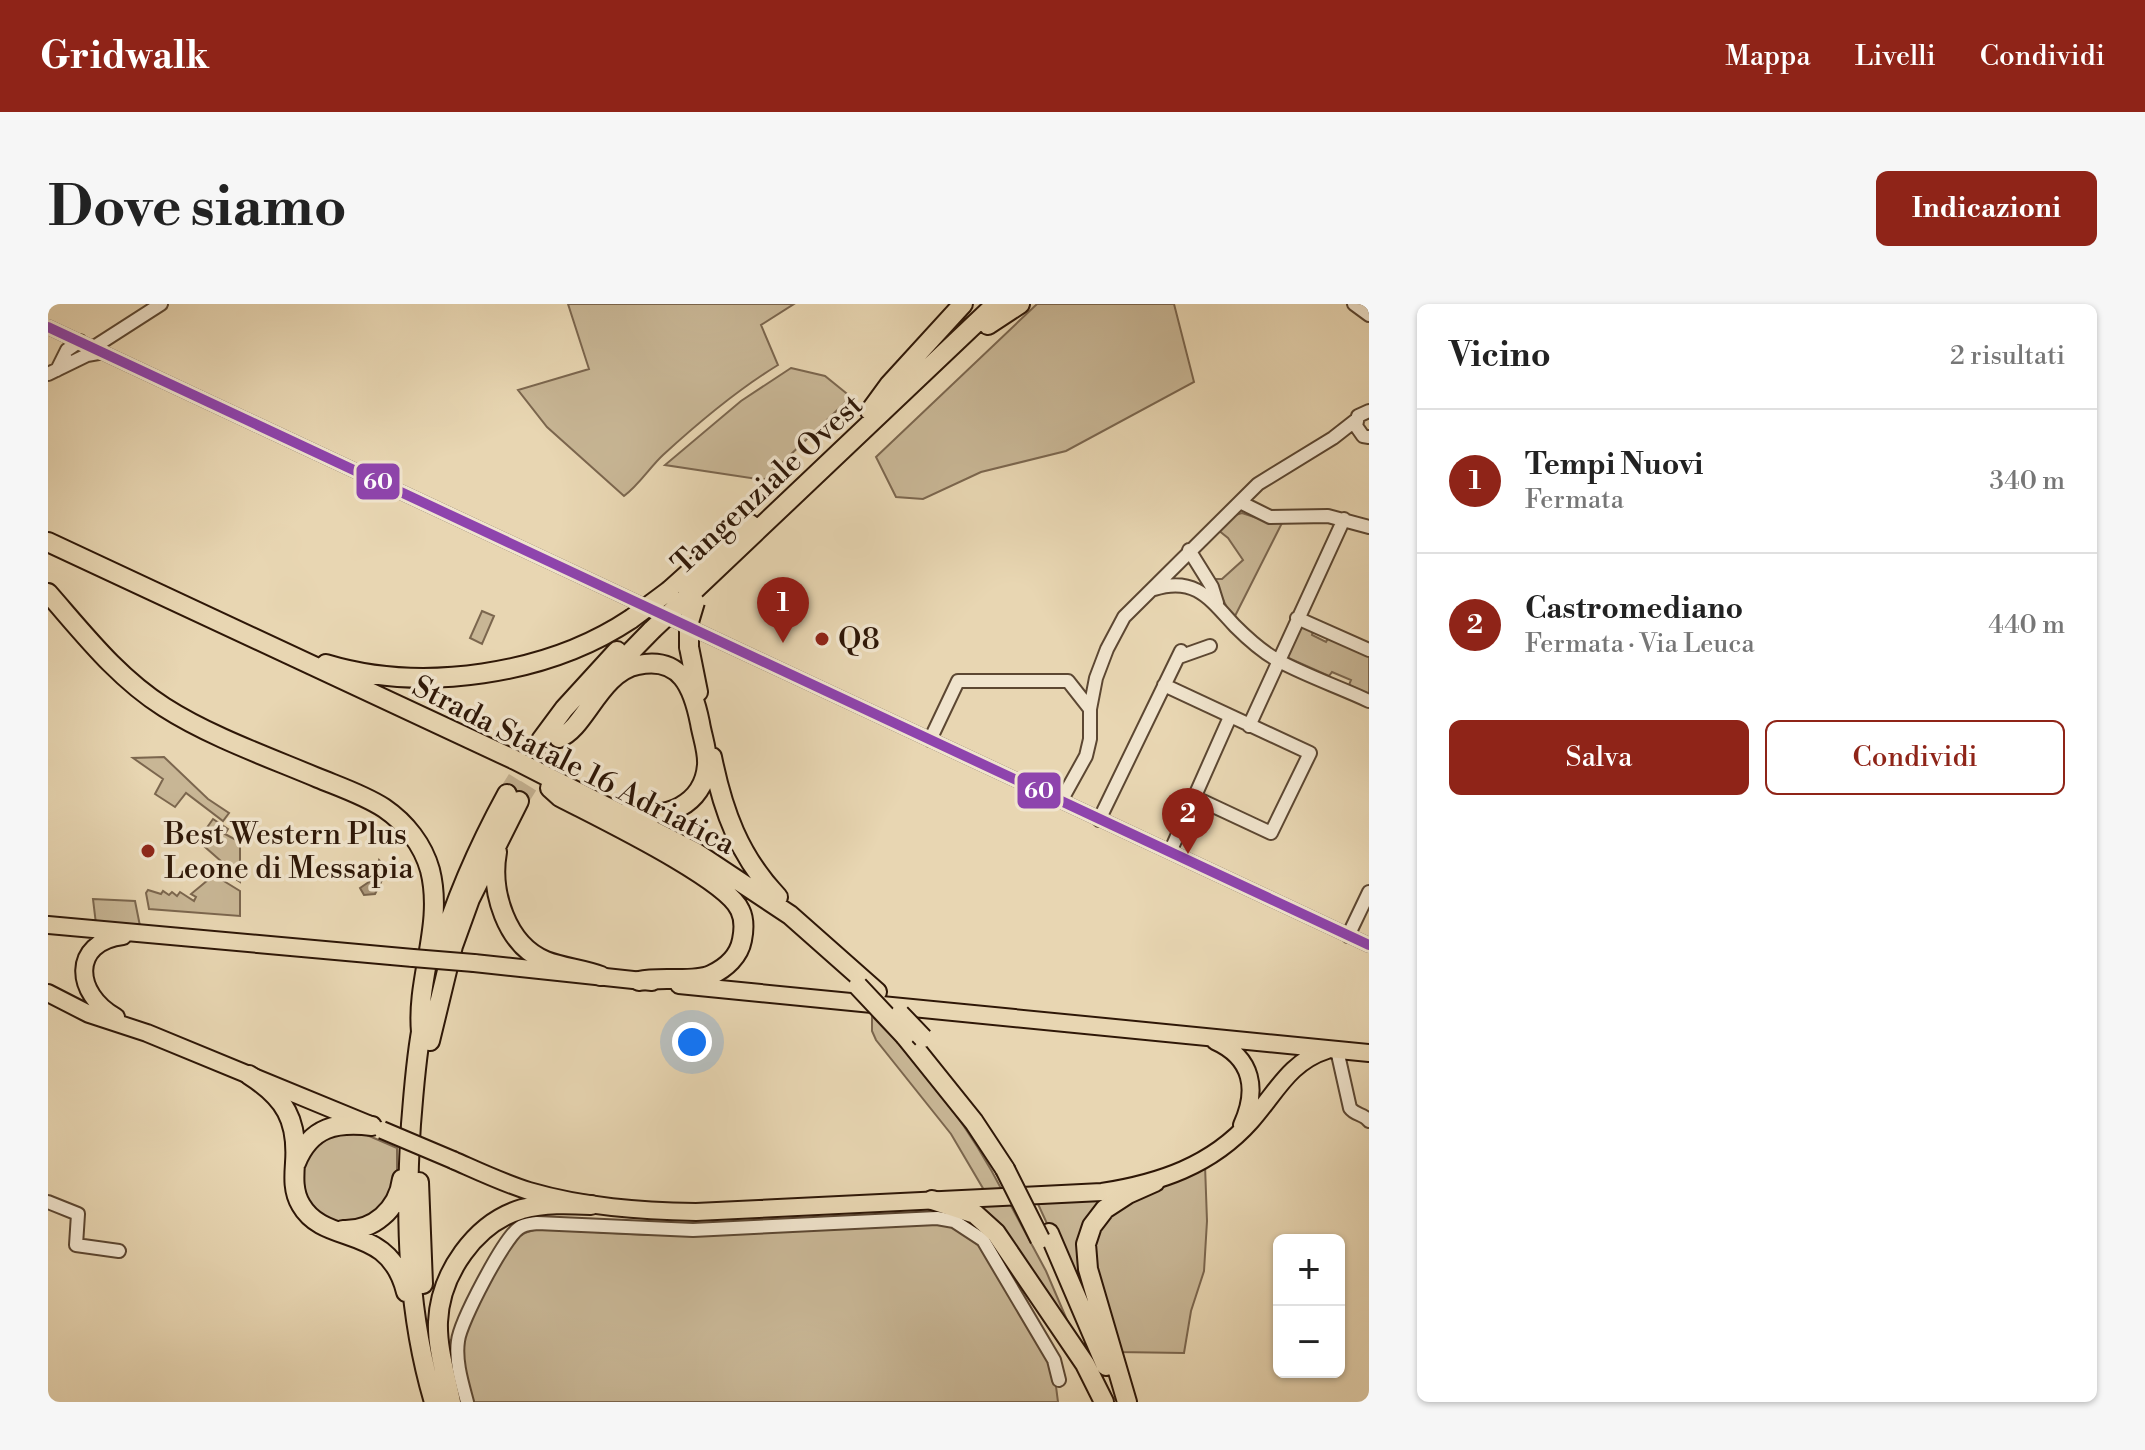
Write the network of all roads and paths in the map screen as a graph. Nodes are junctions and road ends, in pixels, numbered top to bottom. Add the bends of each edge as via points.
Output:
1 (134, 304) edge
2 (161, 304) edge
3 (963, 304) edge
4 (980, 304) edge
5 (996, 304) edge
6 (1020, 304) edge
7 (1354, 304) edge
8 (1369, 315) edge
9 (142, 316) junction
10 (48, 327) edge
11 (61, 333) junction
12 (80, 341) junction
13 (99, 350) junction
14 (71, 356) junction
15 (52, 372) edge
16 (920, 378) junction
17 (870, 411) junction
18 (1364, 412) edge
19 (1366, 436) edge
20 (1333, 438) junction
21 (1240, 502) junction
22 (1344, 519) junction
23 (1369, 527) edge
24 (48, 534) edge
25 (48, 542) edge
26 (1189, 550) junction
27 (48, 553) edge
28 (131, 580) junction
29 (1149, 590) junction
30 (48, 593) edge
31 (681, 596) junction
32 (1217, 604) junction
33 (208, 618) junction
34 (1297, 618) junction
35 (641, 625) junction
36 (1210, 646) dead end
37 (1369, 650) edge
38 (1277, 660) junction
39 (1164, 685) junction
40 (1369, 701) edge
41 (1090, 709) junction
42 (1230, 717) junction
43 (1249, 726) junction
44 (930, 740) junction
45 (515, 760) junction
46 (550, 788) junction
47 (1194, 797) junction
48 (513, 798) junction
49 (1061, 801) junction
50 (1099, 820) junction
51 (1170, 852) junction
52 (1369, 892) edge
53 (48, 925) edge
54 (149, 934) junction
55 (1348, 936) junction
56 (1369, 945) edge
57 (601, 976) junction
58 (639, 981) junction
59 (866, 985) junction
60 (48, 993) edge
61 (421, 1032) junction
62 (147, 1033) junction
63 (1205, 1037) junction
64 (1332, 1050) junction
65 (1369, 1053) edge
66 (249, 1075) junction
67 (413, 1096) junction
68 (1369, 1121) edge
69 (377, 1128) junction
70 (1222, 1147) junction
71 (295, 1165) junction
72 (1155, 1182) junction
73 (932, 1200) junction
74 (48, 1202) edge
75 (591, 1205) junction
76 (336, 1229) junction
77 (1045, 1236) junction
78 (119, 1251) dead end
79 (425, 1372) junction
80 (1059, 1380) dead end
81 (434, 1402) edge
82 (445, 1402) edge
83 (451, 1402) edge
84 (467, 1402) edge
85 (1106, 1402) edge
86 (1120, 1402) edge
87 (1127, 1402) edge

1 - 9 street
2 - 9 street
3 - 17 highway
4 - 17 highway, Tangenziale Ovest
5 - 16 highway, Tangenziale Ovest
6 - 16 highway
7 - 8 street
9 - 13 street
10 - 11 street
11 - 12 street
11 - 14 street
12 - 13 street
12 - 14 street
13 - 14 street
13 - 44 street
14 - 15 street
16 - 31 highway, Tangenziale Ovest
17 - 31 highway, Tangenziale Ovest
18 - 19 street via 1356,426
18 - 20 street
19 - 20 street
20 - 21 street via 1258,484
21 - 22 street via 1270,517
21 - 26 street
22 - 23 street
22 - 34 street
24 - 28 highway
25 - 28 highway, Strada Statale 16 Adriatica
26 - 29 street
26 - 32 street
27 - 46 highway, Strada Statale 16 Adriatica
28 - 33 highway, Strada Statale 16 Adriatica
29 - 32 street via 1181,584
29 - 41 street via 1124,617 1107,649
30 - 61 highway via 110,665 165,708 373,802 406,827 426,858 434,894
31 - 35 highway, Tangenziale Ovest, bridge
31 - 59 highway, bridge via 718,789 743,853 764,883 857,965
32 - 38 street via 1237,629
33 - 35 highway via 241,626 319,662 418,679 538,661
33 - 45 highway, Strada Statale 16 Adriatica
34 - 37 street
34 - 38 street
35 - 45 highway, Tangenziale Ovest via 551,742 566,736 619,672 658,664 677,672 692,691 706,756 699,789 676,811 646,814
36 - 39 street via 1180,654
38 - 40 street
38 - 43 street
39 - 42 street
39 - 50 street
41 - 44 street via 1068,681 958,681
41 - 49 street via 1086,756
42 - 43 street
42 - 47 street
43 - 47 street via 1310,753 1271,833
44 - 49 street
45 - 59 highway, Strada Statale 16 Adriatica via 695,852 790,915
46 - 58 highway via 722,889 741,910 741,945 718,972
46 - 59 highway, Strada Statale 16 Adriatica via 726,884
47 - 51 street
48 - 57 highway via 520,808 495,866 507,921 544,961
48 - 61 highway via 480,843 460,889
48 - 82 highway via 453,946 430,1040 419,1178 422,1257 424,1304
49 - 50 street
50 - 51 street
51 - 55 street
52 - 55 street
53 - 54 main road
54 - 57 main road, bridge
54 - 62 main road via 115,937 99,945 87,961 84,977 103,1010
55 - 56 street
57 - 58 main road
58 - 63 main road
59 - 77 highway, Strada Statale 16 Adriatica, bridge via 970,1099 1034,1198
60 - 62 main road via 89,1014
61 - 67 highway
62 - 66 main road
63 - 64 main road
63 - 70 main road via 1243,1062 1250,1082 1242,1124
64 - 65 main road
64 - 68 street via 1350,1108
64 - 70 main road via 1311,1055 1294,1067
66 - 69 main road
66 - 71 highway via 274,1093 286,1110 294,1131
67 - 76 highway via 394,1203 369,1225
67 - 79 highway via 407,1233
69 - 71 highway via 345,1123 323,1130 306,1144
69 - 75 main road, bridge via 530,1191
70 - 72 main road
71 - 76 highway via 294,1186 301,1205 314,1220
72 - 73 main road via 1081,1194
72 - 87 highway via 1105,1209 1086,1244 1088,1269
73 - 75 main road via 696,1212
73 - 85 highway via 975,1214 996,1233
74 - 78 street via 78,1214 76,1245
75 - 83 highway via 520,1210 494,1223 460,1258 447,1280 437,1325
76 - 79 highway via 376,1247 399,1273
77 - 85 highway, Strada Statale 16 Adriatica
77 - 86 highway, Strada Statale 16 Adriatica
79 - 81 highway
80 - 84 street via 1054,1360 983,1240 954,1221 693,1230 537,1223 518,1228 505,1243 463,1323 458,1364

